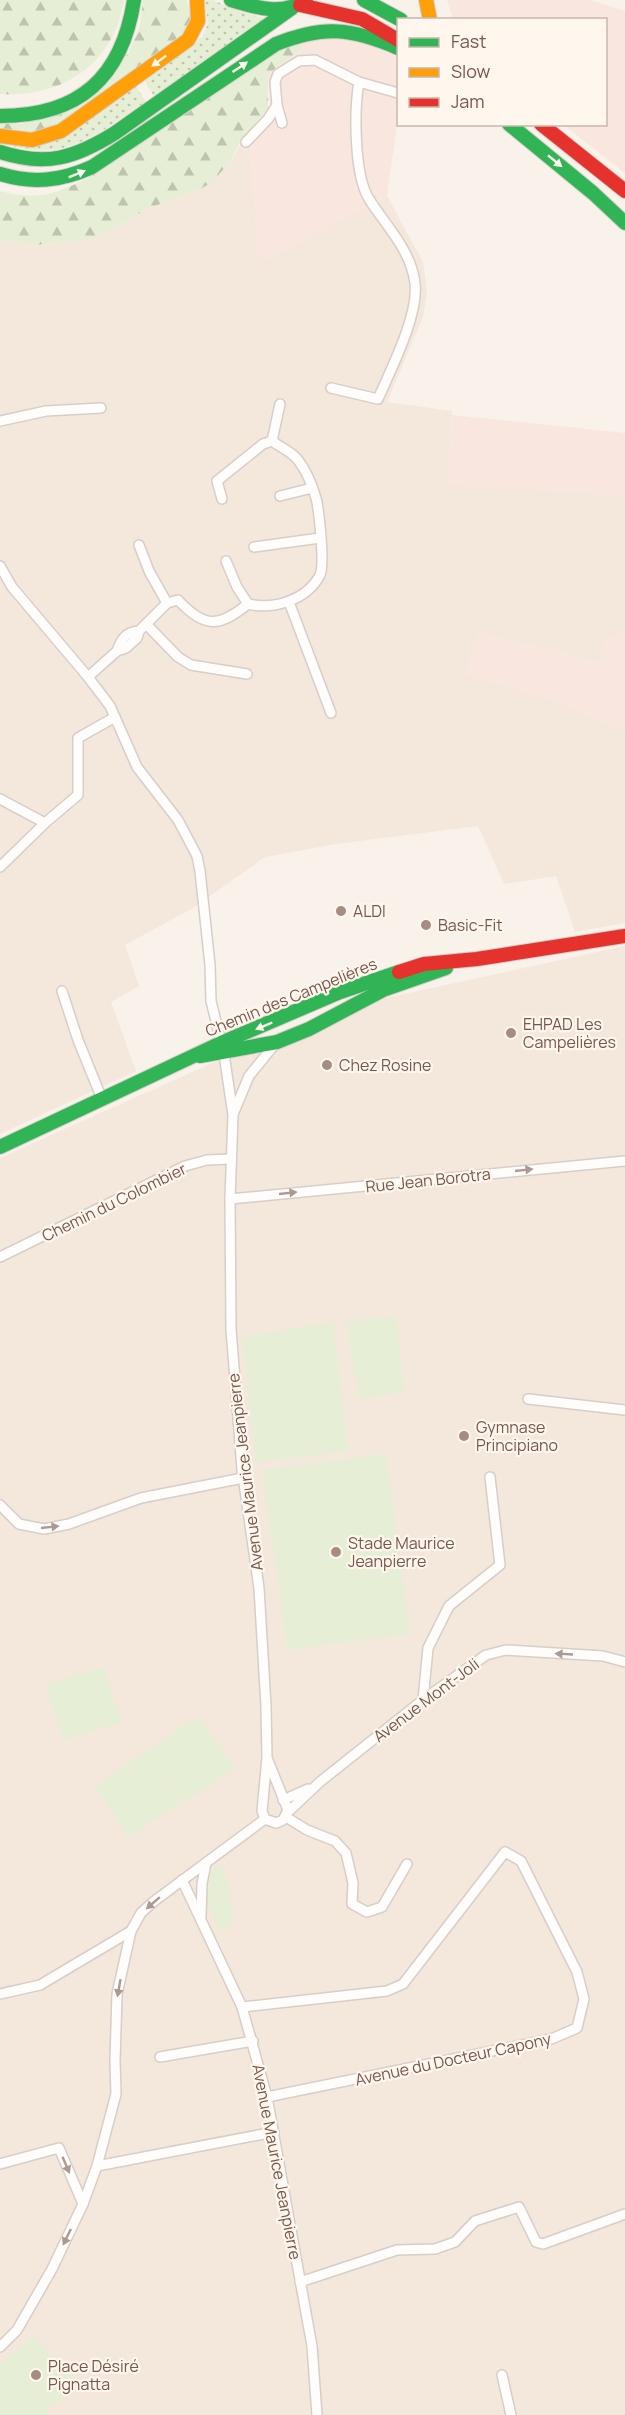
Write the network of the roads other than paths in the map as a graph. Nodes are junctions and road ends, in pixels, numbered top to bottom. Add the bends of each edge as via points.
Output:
1 (134, 0) edge
2 (197, 0) edge
3 (231, 0) edge
4 (364, 0) edge
5 (426, 0) edge
6 (300, 4) edge
7 (324, 11) junction
8 (132, 15) junction
9 (397, 18) edge
10 (430, 18) edge
11 (342, 30) junction
12 (397, 39) edge
13 (397, 47) edge
14 (359, 82) junction
15 (397, 92) edge
16 (0, 105) edge
17 (277, 105) junction
18 (0, 116) edge
19 (282, 123) dead end
20 (511, 126) edge
21 (544, 126) edge
22 (0, 136) edge
23 (246, 142) dead end
24 (85, 150) junction
25 (0, 152) edge
26 (0, 163) edge
27 (0, 174) edge
28 (625, 191) edge
29 (625, 223) edge
30 (331, 388) dead end
31 (280, 404) dead end
32 (101, 408) dead end
33 (0, 421) edge
34 (272, 441) junction
35 (312, 488) junction
36 (280, 496) dead end
37 (222, 499) dead end
38 (320, 538) junction
39 (139, 545) dead end
40 (254, 547) dead end
41 (226, 561) dead end
42 (0, 566) edge
43 (289, 602) junction
44 (167, 603) junction
45 (248, 604) junction
46 (143, 627) junction
47 (247, 674) dead end
48 (88, 677) junction
49 (332, 713) dead end
50 (115, 717) junction
51 (0, 799) edge
52 (45, 823) junction
53 (0, 867) edge
54 (625, 936) edge
55 (477, 959) junction
56 (62, 991) dead end
57 (277, 1042) junction
58 (223, 1048) junction
59 (102, 1099) junction
60 (233, 1114) junction
61 (0, 1147) edge
62 (231, 1160) junction
63 (625, 1161) edge
64 (230, 1199) junction
65 (0, 1257) edge
66 (528, 1399) dead end
67 (625, 1410) edge
68 (490, 1477) dead end
69 (243, 1478) junction
70 (0, 1505) edge
71 (625, 1662) edge
72 (423, 1700) junction
73 (267, 1758) junction
74 (313, 1787) junction
75 (283, 1800) junction
76 (264, 1803) junction
77 (287, 1815) junction
78 (265, 1819) junction
79 (206, 1863) junction
80 (408, 1864) dead end
81 (182, 1880) junction
82 (201, 1919) junction
83 (131, 1931) junction
84 (0, 1994) edge
85 (242, 2007) junction
86 (253, 2041) junction
87 (160, 2057) dead end
88 (267, 2097) junction
89 (274, 2132) junction
90 (0, 2164) edge
91 (97, 2166) junction
92 (83, 2204) junction
93 (625, 2214) edge
94 (300, 2282) junction
95 (0, 2347) edge
96 (502, 2375) dead end
97 (317, 2415) edge
98 (511, 2415) edge

1 - 8 main road
2 -> 22 main road via 198,26 188,40 86,114 48,137 19,140
3 - 6 main road via 270,10
4 - 9 main road
5 - 10 main road
6 - 7 main road
6 - 24 main road
7 - 11 main road
7 - 12 main road via 362,19
8 - 16 main road via 116,50 87,82 39,104
8 - 18 main road via 120,53 88,91 49,112 25,117
11 - 13 main road via 376,37
27 -> 11 main road via 33,182 78,174 276,44 313,31
14 - 15 street
14 - 17 street via 315,60 299,61 276,78
14 - 30 street via 354,115 362,183 405,252 415,282 415,299 398,354 378,399
17 - 19 street
17 - 23 street
20 -> 29 main road
21 - 28 main road
24 - 25 main road via 48,161
24 - 26 main road via 69,163 45,171
31 - 34 street
32 - 33 street via 46,411
34 - 35 street via 297,458
34 - 37 street via 217,481
35 - 36 street
35 - 38 street
38 - 40 street
38 - 43 street via 324,564 320,575 311,587
39 - 44 street
41 - 45 street
42 - 48 street, Avenue Maurice Jeanpierre via 12,588
43 - 45 street
43 - 49 street
44 - 45 street via 178,600 190,613 206,621 220,622
44 - 46 street
46 - 47 street via 190,665
46 - 48 street via 137,638
48 - 50 street, Avenue Maurice Jeanpierre
50 - 52 street via 78,738 78,795
50 - 58 street, Avenue Maurice Jeanpierre via 137,767 178,820 197,856 211,1001
51 - 52 street
52 - 53 street
54 - 55 main road, Chemin des Campelières
55 - 57 main road, Chemin des Campelières via 382,990
55 -> 58 main road, Chemin des Campelières via 424,964 379,978 340,992
56 - 59 street
57 - 58 main road, Chemin des Campelières
57 - 60 street via 249,1076
58 - 59 main road, Chemin des Campelières via 190,1057
58 - 60 street, Avenue Maurice Jeanpierre
59 - 61 main road, Chemin des Campelières
60 - 62 street, Avenue Maurice Jeanpierre
62 - 64 street, Avenue Maurice Jeanpierre
62 - 65 street, Chemin du Colombier via 207,1160 185,1166
64 -> 63 street, Rue Jean Borotra
64 - 69 street, Avenue Maurice Jeanpierre via 231,1329
66 - 67 street
68 - 72 street via 500,1565 449,1606 428,1648
70 -> 69 street via 19,1524 44,1528 69,1524 141,1498
69 - 73 street, Avenue Maurice Jeanpierre via 256,1560
71 -> 72 street, Avenue Mont-Joli via 593,1655 496,1652 478,1660
72 - 74 street, Avenue Mont-Joli
73 - 75 street, Avenue Maurice Jeanpierre
73 - 76 street, Avenue Maurice Jeanpierre
74 - 75 street, Avenue Mont-Joli
74 - 77 street, Avenue Mont-Joli
75 - 76 street via 270,1798
75 - 77 street
76 - 78 street
77 - 78 street via 276,1823
77 - 80 street via 307,1830 335,1841 346,1853 353,1883 352,1904 367,1912 382,1907
78 - 79 street
79 - 81 street
79 - 82 street, Avenue Maurice Jeanpierre
81 - 82 street, Avenue Maurice Jeanpierre
81 -> 83 street via 141,1913
82 - 85 street, Avenue Maurice Jeanpierre
83 - 84 street via 40,1985
83 -> 91 street via 117,1994 116,2094
85 - 86 street, Avenue Maurice Jeanpierre
85 - 88 street, Avenue du Docteur Capony via 387,1991 403,1984 505,1852 521,1861 577,1972 584,2000 578,2028 551,2039
86 - 87 street
86 - 88 street, Avenue Maurice Jeanpierre
88 - 89 street, Avenue Maurice Jeanpierre
89 - 91 street
89 - 94 street, Avenue Maurice Jeanpierre
90 -> 92 street via 59,2148
91 - 92 street
92 -> 95 street via 17,2330
93 - 94 street via 543,2244 536,2242 519,2207 475,2221 455,2242 435,2248 397,2250
94 - 97 street, Avenue Maurice Jeanpierre via 312,2346
96 - 98 street

